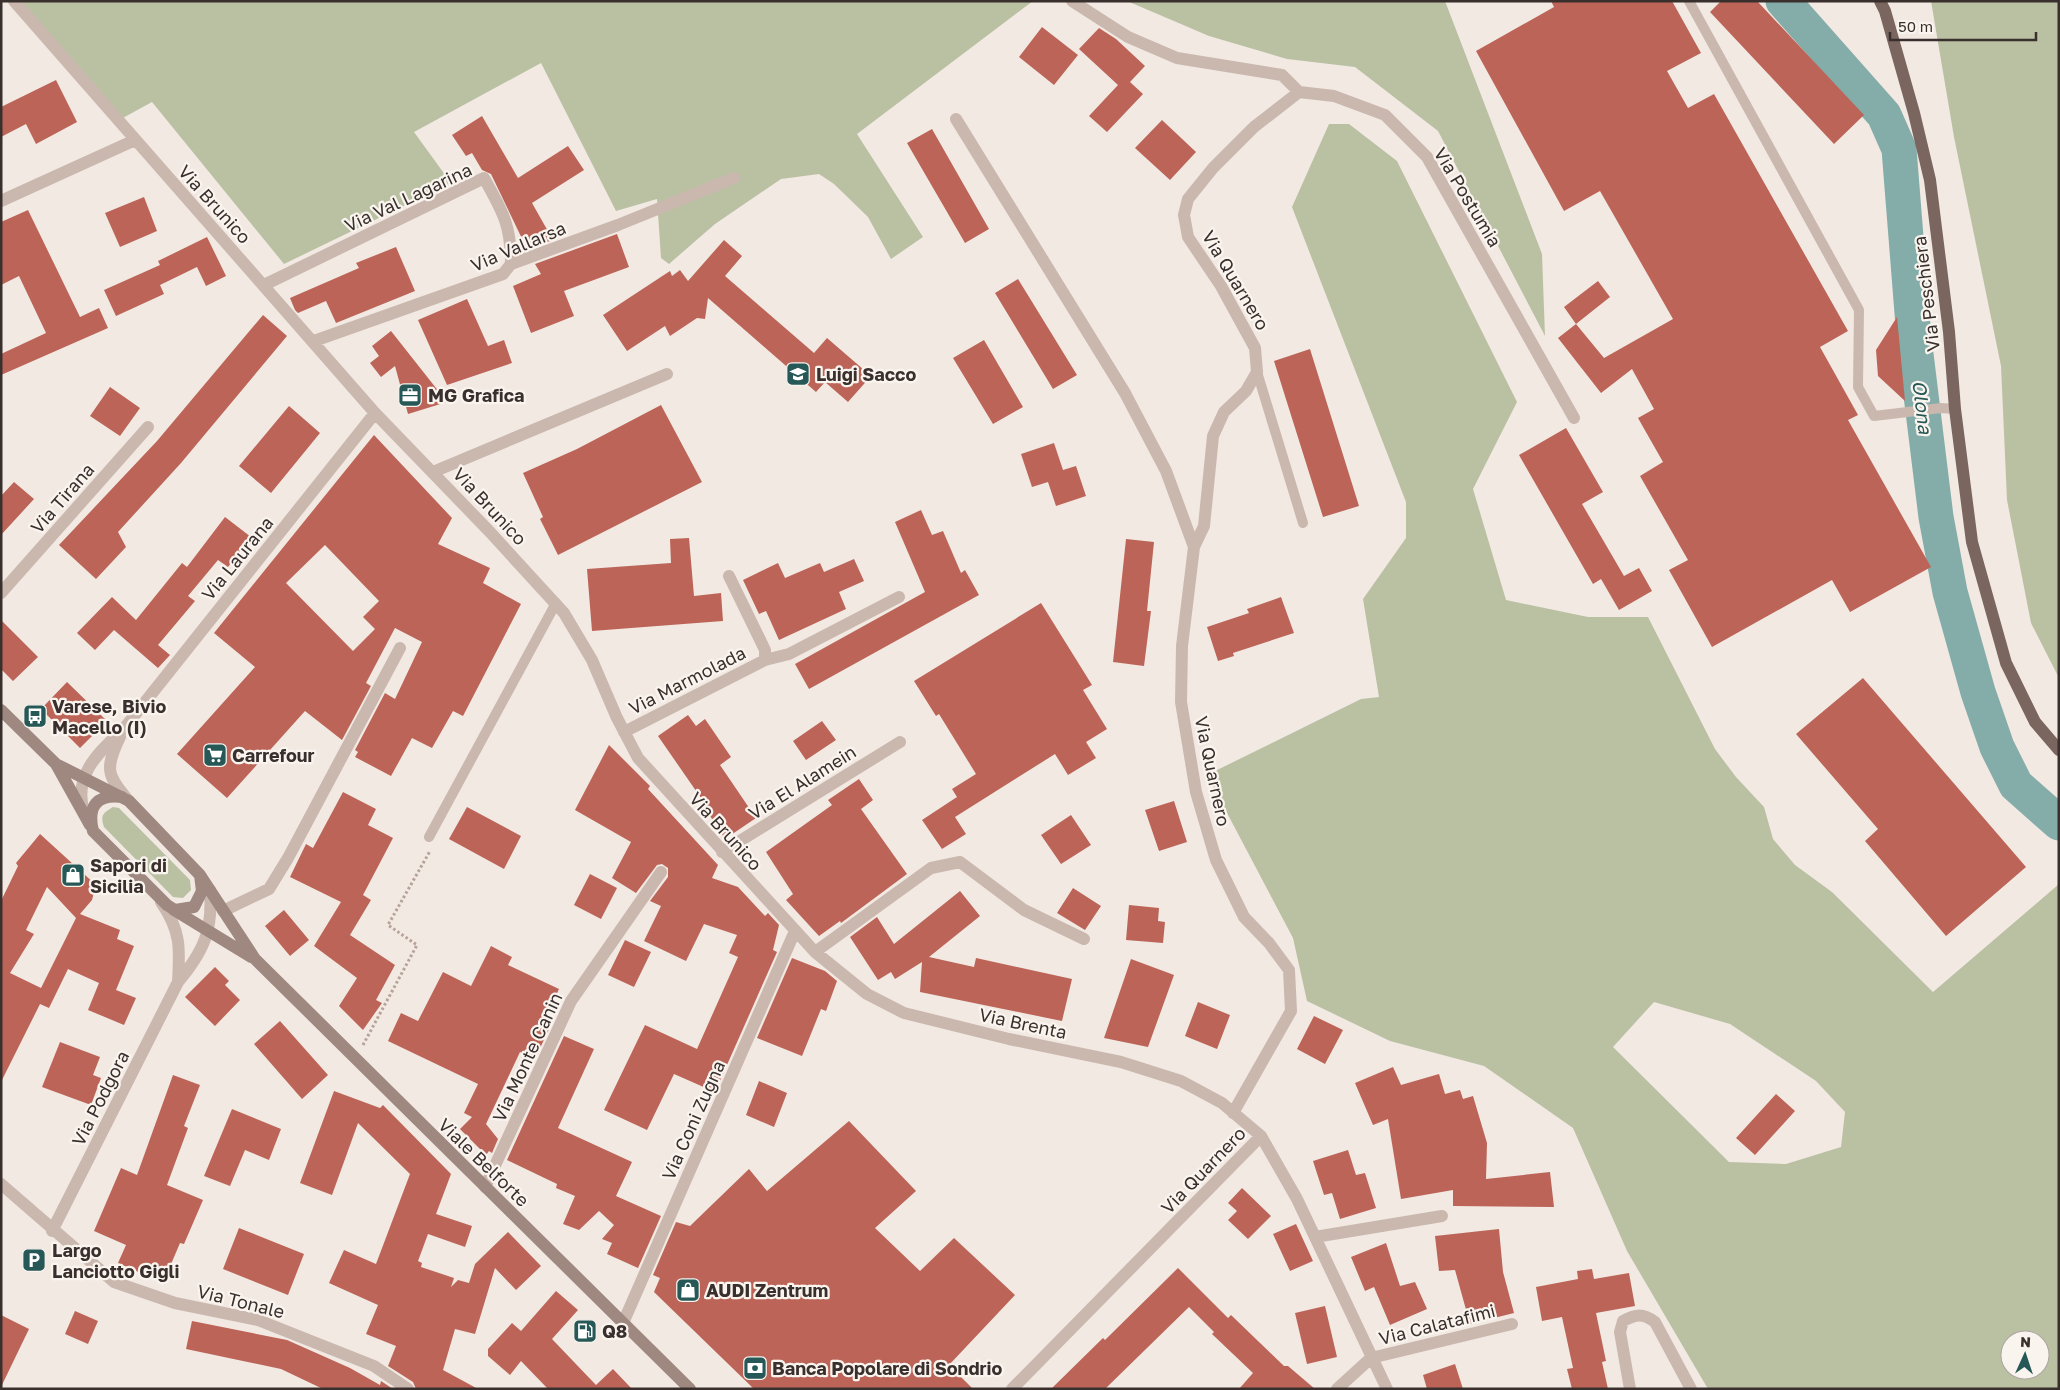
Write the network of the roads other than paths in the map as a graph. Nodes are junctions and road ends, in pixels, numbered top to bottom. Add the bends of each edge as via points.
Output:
1 (14, 1) edge
2 (1072, 1) edge
3 (1689, 1) edge
4 (1880, 1) edge
5 (1299, 92) junction
6 (956, 119) dead end
7 (135, 140) junction
8 (734, 178) dead end
9 (1, 201) edge
10 (511, 264) junction
11 (264, 285) junction
12 (314, 341) junction
13 (1257, 372) junction
14 (667, 374) dead end
15 (1954, 409) junction
16 (376, 413) junction
17 (1574, 418) dead end
18 (148, 427) dead end
19 (433, 472) junction
20 (1303, 523) dead end
21 (1194, 547) junction
22 (729, 576) dead end
23 (1, 593) edge
24 (899, 597) dead end
25 (556, 603) junction
26 (400, 648) dead end
27 (765, 660) junction
28 (1, 710) edge
29 (126, 726) junction
30 (624, 732) junction
31 (900, 742) dead end
32 (2059, 750) edge
33 (56, 764) junction
34 (85, 777) junction
35 (126, 799) junction
36 (86, 818) junction
37 (93, 831) junction
38 (428, 837) road end
39 (722, 852) junction
40 (661, 872) dead end
41 (200, 875) junction
42 (210, 890) junction
43 (163, 902) junction
44 (223, 911) junction
45 (207, 929) junction
46 (795, 931) junction
47 (1084, 939) dead end
48 (815, 952) junction
49 (255, 959) junction
50 (178, 982) junction
51 (1233, 1113) junction
52 (1261, 1136) junction
53 (1, 1184) edge
54 (485, 1187) junction
55 (1442, 1216) dead end
56 (52, 1231) junction
57 (1315, 1237) junction
58 (624, 1323) junction
59 (1512, 1324) dead end
60 (1371, 1358) junction
61 (408, 1389) edge
62 (690, 1389) edge
63 (1012, 1389) edge
64 (1337, 1389) edge
65 (1387, 1389) edge
66 (1630, 1389) edge
67 (1691, 1389) edge

1 - 7 street, Via Brunico
2 - 5 street via 1128,37 1177,58 1282,75
3 - 15 lane via 1859,310 1858,387 1874,416
4 - 15 main road, Via Peschiera via 1914,113 1930,180 1949,332
5 - 13 street, Via Quarnero via 1254,127 1213,168 1188,198 1184,215 1188,236 1256,348
5 - 17 street, Via Postumia via 1334,96 1385,115 1427,157
6 - 21 street, Via Quarnero via 1126,393 1166,471
7 - 9 street
7 - 11 street, Via Brunico
8 - 10 street, Via Vallarsa
10 - 11 street, Via Val Lagarina via 511,237 502,210 484,178
10 - 12 street, Via Vallarsa via 503,274
11 - 12 street, Via Brunico
12 - 16 street, Via Brunico
13 - 20 lane
13 - 21 street, Via Quarnero via 1246,391 1224,412 1214,436 1204,526
14 - 19 street, Via Brunico
15 - 32 main road, Via Peschiera via 1972,542 2006,663 2035,722
16 - 19 street, Via Brunico
16 - 29 street, Via Laurana
18 - 23 street, Via Tirana
19 - 25 street, Via Brunico
21 - 51 street, Via Quarnero via 1182,646 1181,702 1196,792 1216,860 1244,918 1269,943 1289,970 1291,1011
22 - 27 street, Via Marmolada via 765,650
24 - 27 street, Via Marmolada via 789,654
25 - 30 street, Via Brunico via 592,660
25 - 38 lane
26 - 44 street via 269,890
27 - 30 street, Via Marmolada
28 - 33 main road
29 - 34 street, Via Laurana via 89,764
29 - 35 street, Via Laurana via 111,756 110,768 112,782
30 - 39 street, Via Brunico via 638,758
31 - 39 street, Via El Alamein
33 - 34 main road
33 - 36 main road
34 - 35 main road
34 - 36 street, Via Laurana via 81,802
35 - 37 main road via 102,798 95,804 90,818
35 - 41 main road, Viale Belforte
36 - 37 main road
37 - 43 main road, Viale Belforte
39 - 46 street, Via Brunico
40 - 54 street, Via Monte Canin via 570,1001
41 - 42 main road, Viale Belforte
41 - 43 main road via 202,891 194,907 175,910
42 - 44 main road, Viale Belforte
42 - 45 street, Via Podgora via 211,910
43 - 45 main road, Viale Belforte
43 - 50 street, Via Podgora via 178,934
44 - 49 main road, Viale Belforte
45 - 49 main road, Viale Belforte
45 - 50 street, Via Podgora via 203,947
46 - 48 street, Via Brunico
46 - 58 street, Via Coni Zugna
47 - 48 street via 1024,910 960,862 931,868
48 - 51 street, Via Brenta via 867,994 904,1014 1121,1062 1181,1080 1222,1103
49 - 54 main road, Viale Belforte
50 - 56 street, Via Podgora
51 - 52 street, Via Quarnero
52 - 57 street, Via Calatafimi
52 - 63 street, Via Quarnero
53 - 56 street, Via Tonale
54 - 58 main road, Viale Belforte
55 - 57 street
56 - 61 street, Via Tonale via 114,1282 175,1302 258,1320 374,1366
57 - 60 street, Via Calatafimi
58 - 62 main road, Viale Belforte
59 - 60 street, Via Calatafimi
60 - 64 street
60 - 65 street, Via Calatafimi
66 - 67 street via 1620,1332 1623,1321 1645,1314 1655,1322

